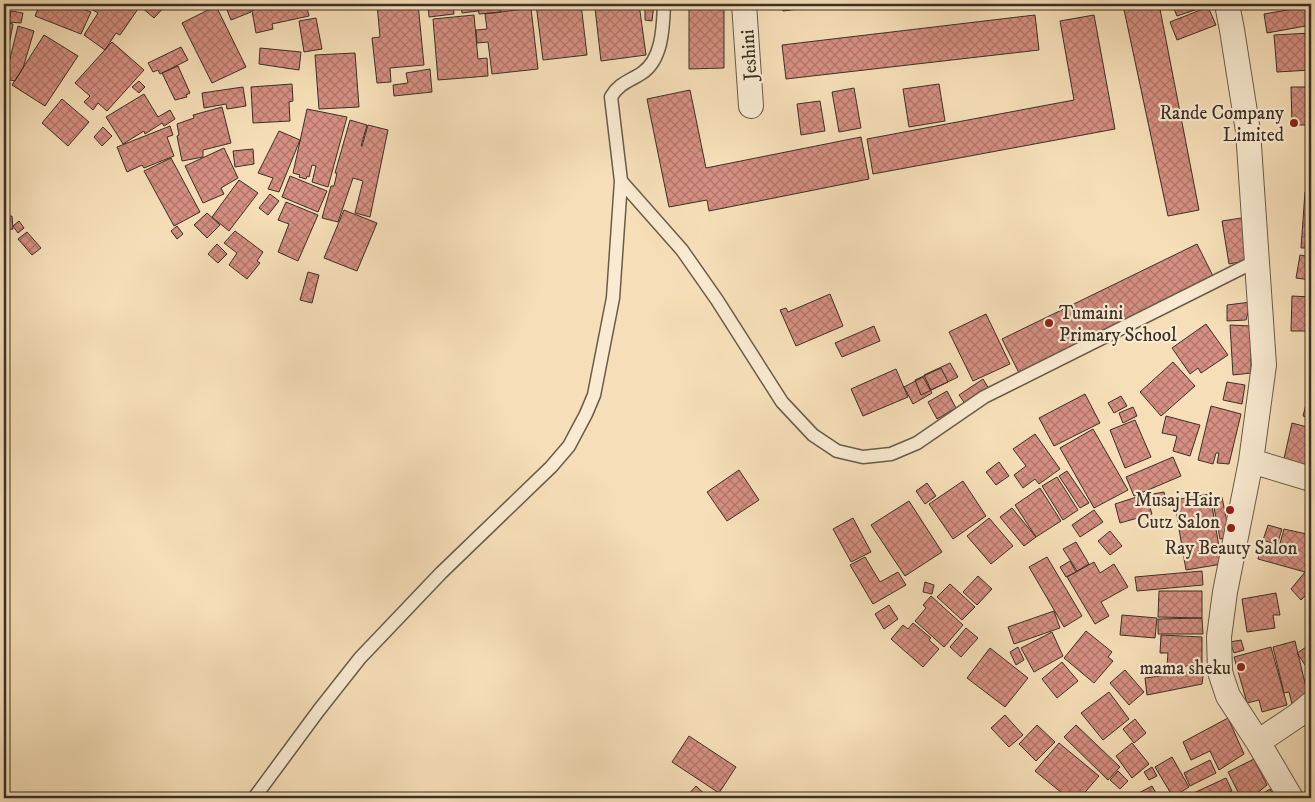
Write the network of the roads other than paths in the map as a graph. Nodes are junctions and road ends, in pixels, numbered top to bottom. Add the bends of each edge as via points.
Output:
1 (664, 4) edge
2 (744, 4) edge
3 (1227, 4) edge
4 (751, 106) dead end
5 (621, 181) junction
6 (1258, 260) junction
7 (1251, 461) junction
8 (1311, 479) edge
9 (1311, 704) edge
10 (1258, 742) junction
11 (254, 798) edge
12 (1291, 798) edge

1 - 5 lane via 658,52 652,64 621,84 612,97
2 - 4 street, Jeshini
3 - 6 street via 1248,131
5 - 6 lane via 682,250 782,402 813,435 837,451 863,457 891,454 916,443 984,397
5 - 11 lane via 613,298 598,377 594,396 569,446 360,658
6 - 7 street via 1264,365
7 - 8 street
7 - 10 street via 1219,637 1220,672 1228,696
9 - 10 street
10 - 12 street

